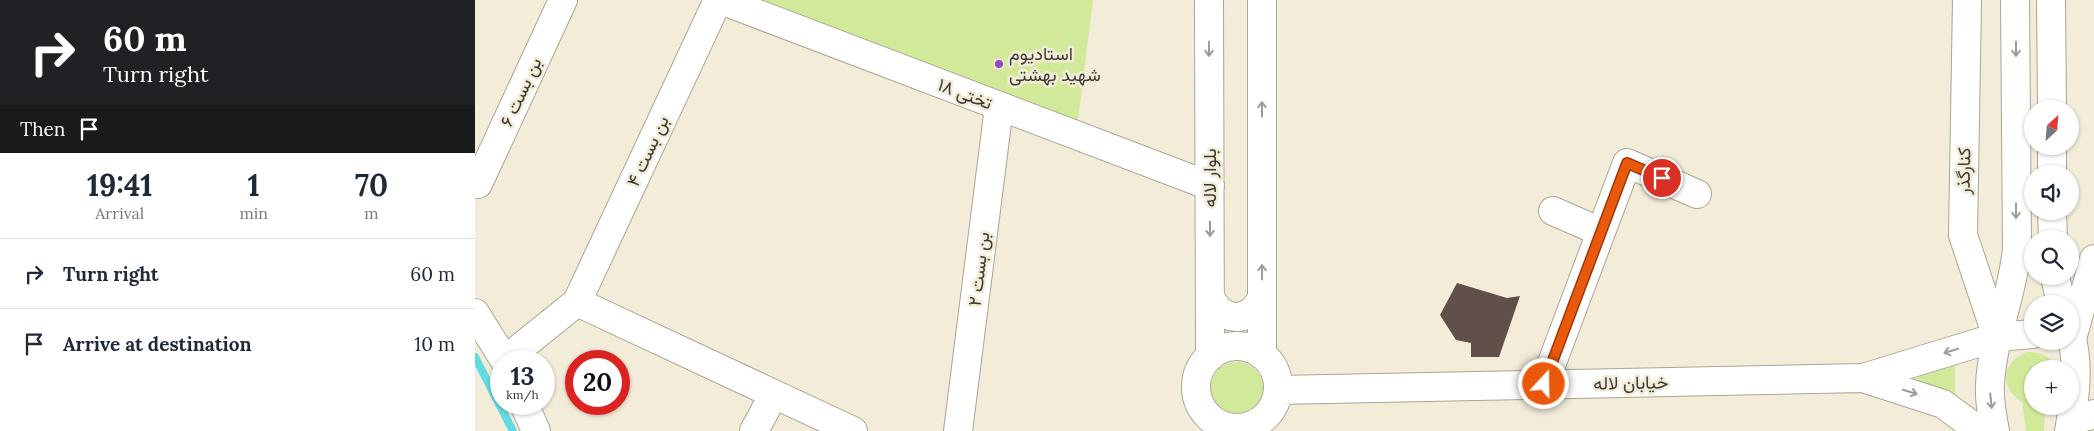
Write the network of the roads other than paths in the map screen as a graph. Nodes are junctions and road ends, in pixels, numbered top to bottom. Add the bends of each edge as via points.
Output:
1 (563, 0) edge
2 (719, 0) edge
3 (1209, 0) edge
4 (1263, 0) edge
5 (1967, 0) edge
6 (2015, 0) edge
7 (2051, 0) edge
8 (2052, 100) edge
9 (999, 107) junction
10 (478, 184) dead end
11 (1209, 186) junction
12 (1697, 194) dead end
13 (1553, 211) dead end
14 (1601, 232) junction
15 (2094, 259) edge
16 (1210, 296) junction
17 (1262, 298) junction
18 (577, 302) junction
19 (475, 313) edge
20 (2079, 329) edge
21 (2024, 335) edge
22 (1997, 337) junction
23 (498, 350) edge
24 (518, 350) edge
25 (2076, 350) edge
26 (1262, 355) junction
27 (1210, 356) junction
28 (1863, 378) junction
29 (1544, 384) junction
30 (1278, 390) junction
31 (774, 394) junction
32 (529, 415) edge
33 (2078, 422) edge
34 (1265, 424) edge
35 (1217, 427) edge
36 (536, 431) edge
37 (754, 431) edge
38 (853, 431) edge
39 (958, 431) edge
40 (1980, 431) edge
41 (1995, 431) edge

1 - 10 main road, بن بست ۶
2 - 9 main road, تختی ۱۸
2 - 18 main road, بن بست ۴
3 -> 11 main road, بلوار لاله
17 -> 4 main road
5 - 22 main road, کنارگذر via 1963,235
6 -> 22 main road via 2017,248 2015,273
7 - 8 main road
9 - 11 main road, تختی ۱۸
9 - 39 main road, بن بست ۲
11 -> 16 main road, بلوار لاله
12 - 14 main road via 1627,163
13 - 14 main road
14 - 29 main road
15 - 20 main road
16 - 17 main road via 1221,312 1237,317 1253,311
16 - 27 main road, بلوار لاله
17 - 26 main road
18 - 24 main road
18 - 31 main road
19 - 23 main road
21 - 22 main road, خیابان لاله
22 -> 28 main road, خیابان لاله
22 -> 41 main road via 1989,387
25 - 33 main road
26 - 27 main road via 1245,347 1235,347
26 - 30 main road via 1276,374
27 - 35 main road via 1198,375 1196,391 1201,407
28 - 29 main road, خیابان لاله
28 -> 40 main road, خیابان لاله via 1943,404
29 - 30 main road, خیابان لاله
30 - 34 main road
31 - 37 main road
31 - 38 main road
32 - 36 main road
34 - 35 main road via 1259,422 1242,428

